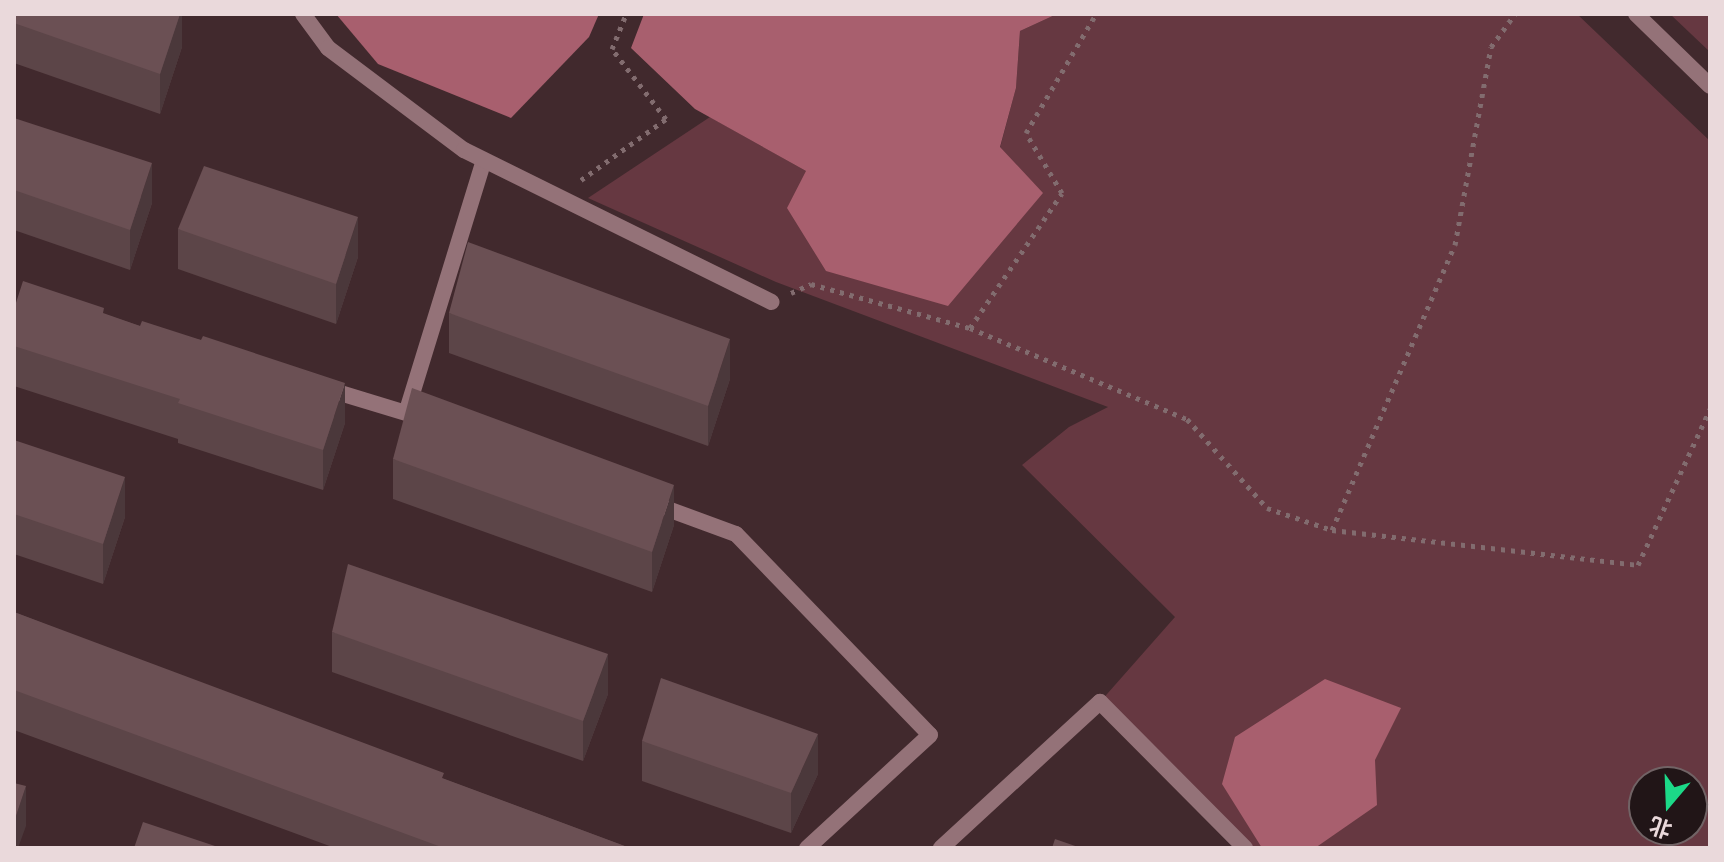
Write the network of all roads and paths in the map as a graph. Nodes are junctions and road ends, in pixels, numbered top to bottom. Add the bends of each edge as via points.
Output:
1 (303, 14) edge
2 (626, 14) edge
3 (1096, 14) edge
4 (1515, 14) edge
5 (1636, 14) edge
6 (1710, 86) edge
7 (484, 160) junction
8 (557, 196) junction
9 (772, 302) joint
10 (970, 328) junction
11 (315, 386) edge
12 (1710, 409) edge
13 (631, 496) edge
14 (1332, 530) junction
15 (807, 848) edge
16 (941, 848) edge
17 (1245, 848) edge

1 - 7 street via 328,48
2 - 8 path via 612,49 666,119
3 - 10 path via 1026,133 1062,193
4 - 14 path via 1491,47 1455,245
5 - 6 street
7 - 8 street
7 - 11 street via 413,416
8 - 9 street
9 - 10 path via 811,284
10 - 14 path via 1187,419 1267,508
12 - 14 path via 1638,565
13 - 15 street via 736,534 930,735
16 - 17 street via 1100,702

